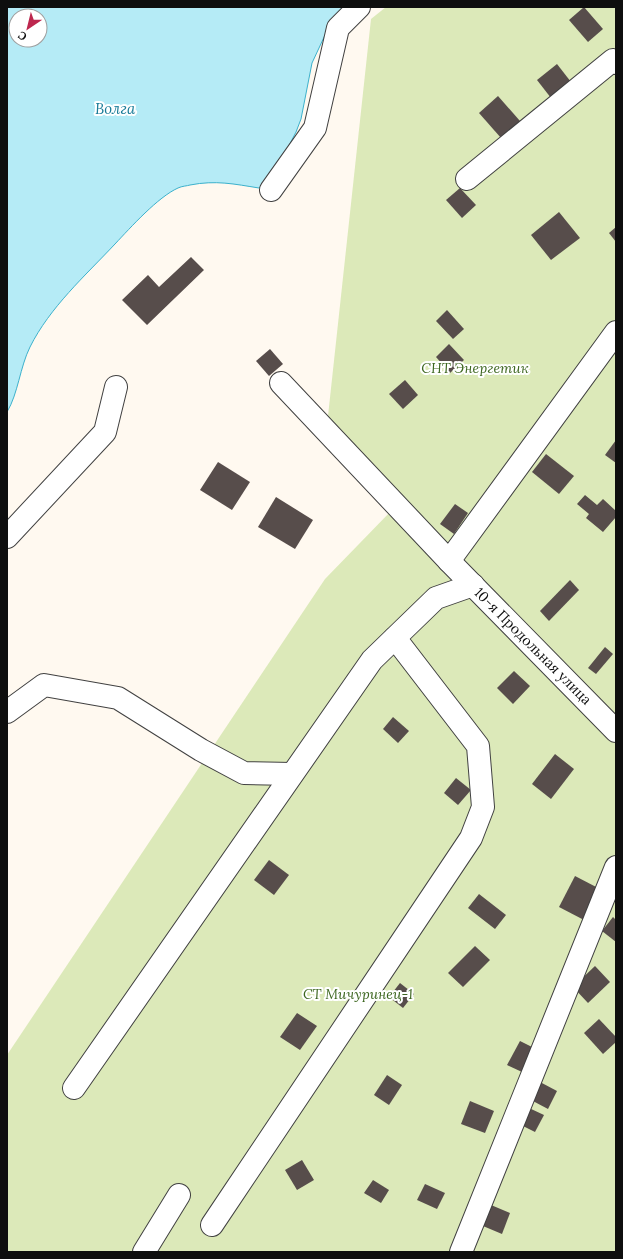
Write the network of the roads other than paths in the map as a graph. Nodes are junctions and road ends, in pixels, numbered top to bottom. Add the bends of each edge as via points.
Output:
1 (359, 7) edge
2 (616, 63) edge
3 (467, 179) dead end
4 (271, 190) dead end
5 (616, 332) edge
6 (282, 383) dead end
7 (116, 387) dead end
8 (7, 537) edge
9 (449, 561) junction
10 (473, 585) junction
11 (395, 638) junction
12 (7, 712) edge
13 (616, 731) edge
14 (292, 774) junction
15 (616, 867) edge
16 (74, 1088) dead end
17 (179, 1195) dead end
18 (212, 1225) dead end
19 (144, 1252) edge
20 (462, 1252) edge

1 - 4 street via 338,28 315,128
2 - 3 street via 613,60
5 - 9 street
6 - 9 street, 10-я Продольная улица
7 - 8 street via 106,432
9 - 10 street, 10-я Продольная улица
10 - 11 street via 436,598
10 - 13 street, 10-я Продольная улица
11 - 14 street via 372,660
11 - 18 street via 478,746 483,808 471,838
12 - 14 street via 44,685 118,698 244,774
14 - 16 street
15 - 20 street
17 - 19 street

